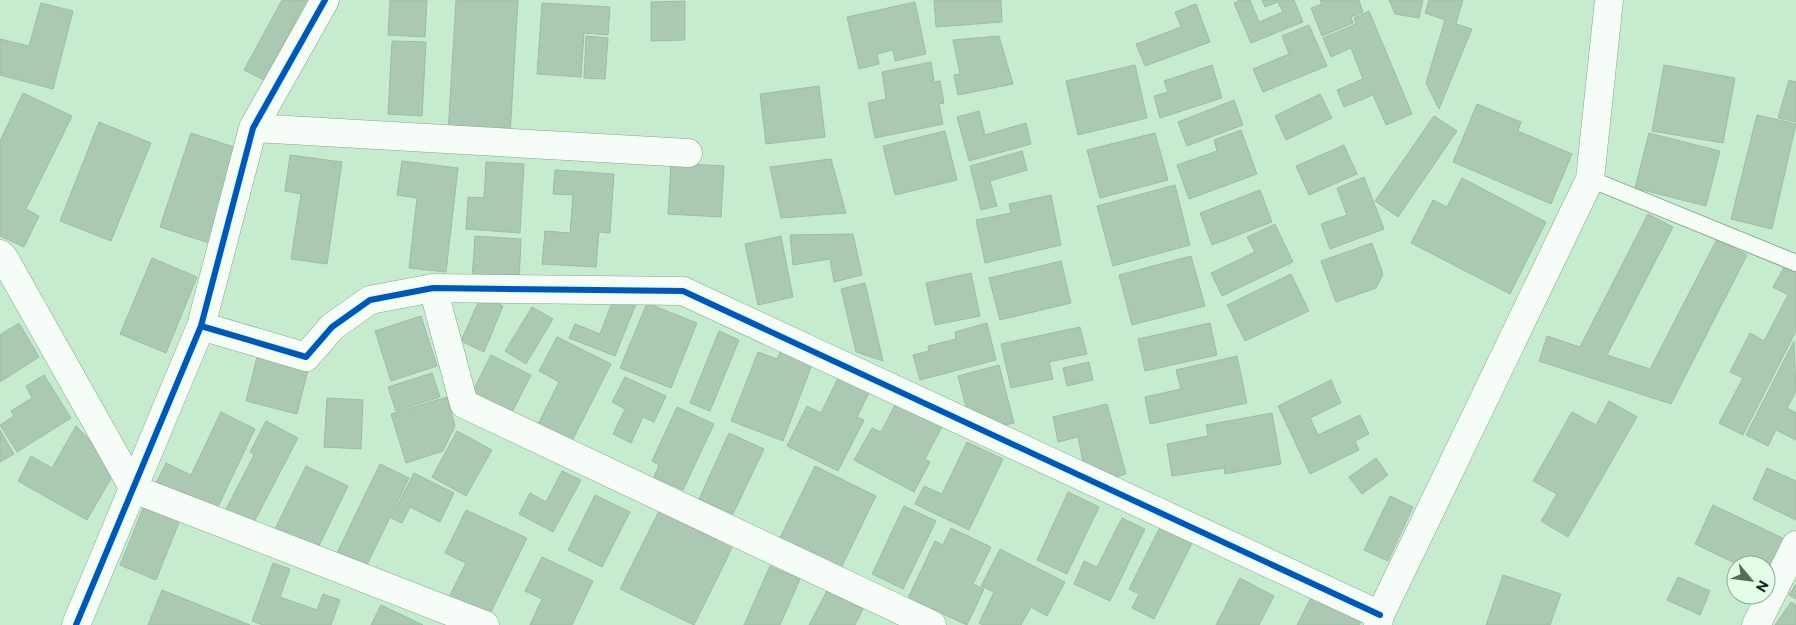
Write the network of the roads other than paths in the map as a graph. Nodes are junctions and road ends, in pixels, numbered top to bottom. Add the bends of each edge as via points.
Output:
1 (325, 0) edge
2 (1609, 0) edge
3 (253, 128) junction
4 (688, 153) dead end
5 (1590, 179) junction
6 (0, 254) edge
7 (1796, 263) edge
8 (433, 288) junction
9 (201, 326) junction
10 (134, 489) junction
11 (1796, 545) edge
12 (1379, 620) edge
13 (76, 625) edge
14 (485, 625) edge
15 (932, 625) edge
16 (1756, 625) edge

1 - 3 street
2 - 5 street
3 - 4 street
3 - 9 street
5 - 7 lane
5 - 12 street
6 - 10 street via 56,346
8 - 9 street via 370,300 332,326 306,357
8 - 12 street via 684,291
8 - 15 street via 464,404
9 - 10 street
10 - 13 street
10 - 14 street
11 - 16 street

